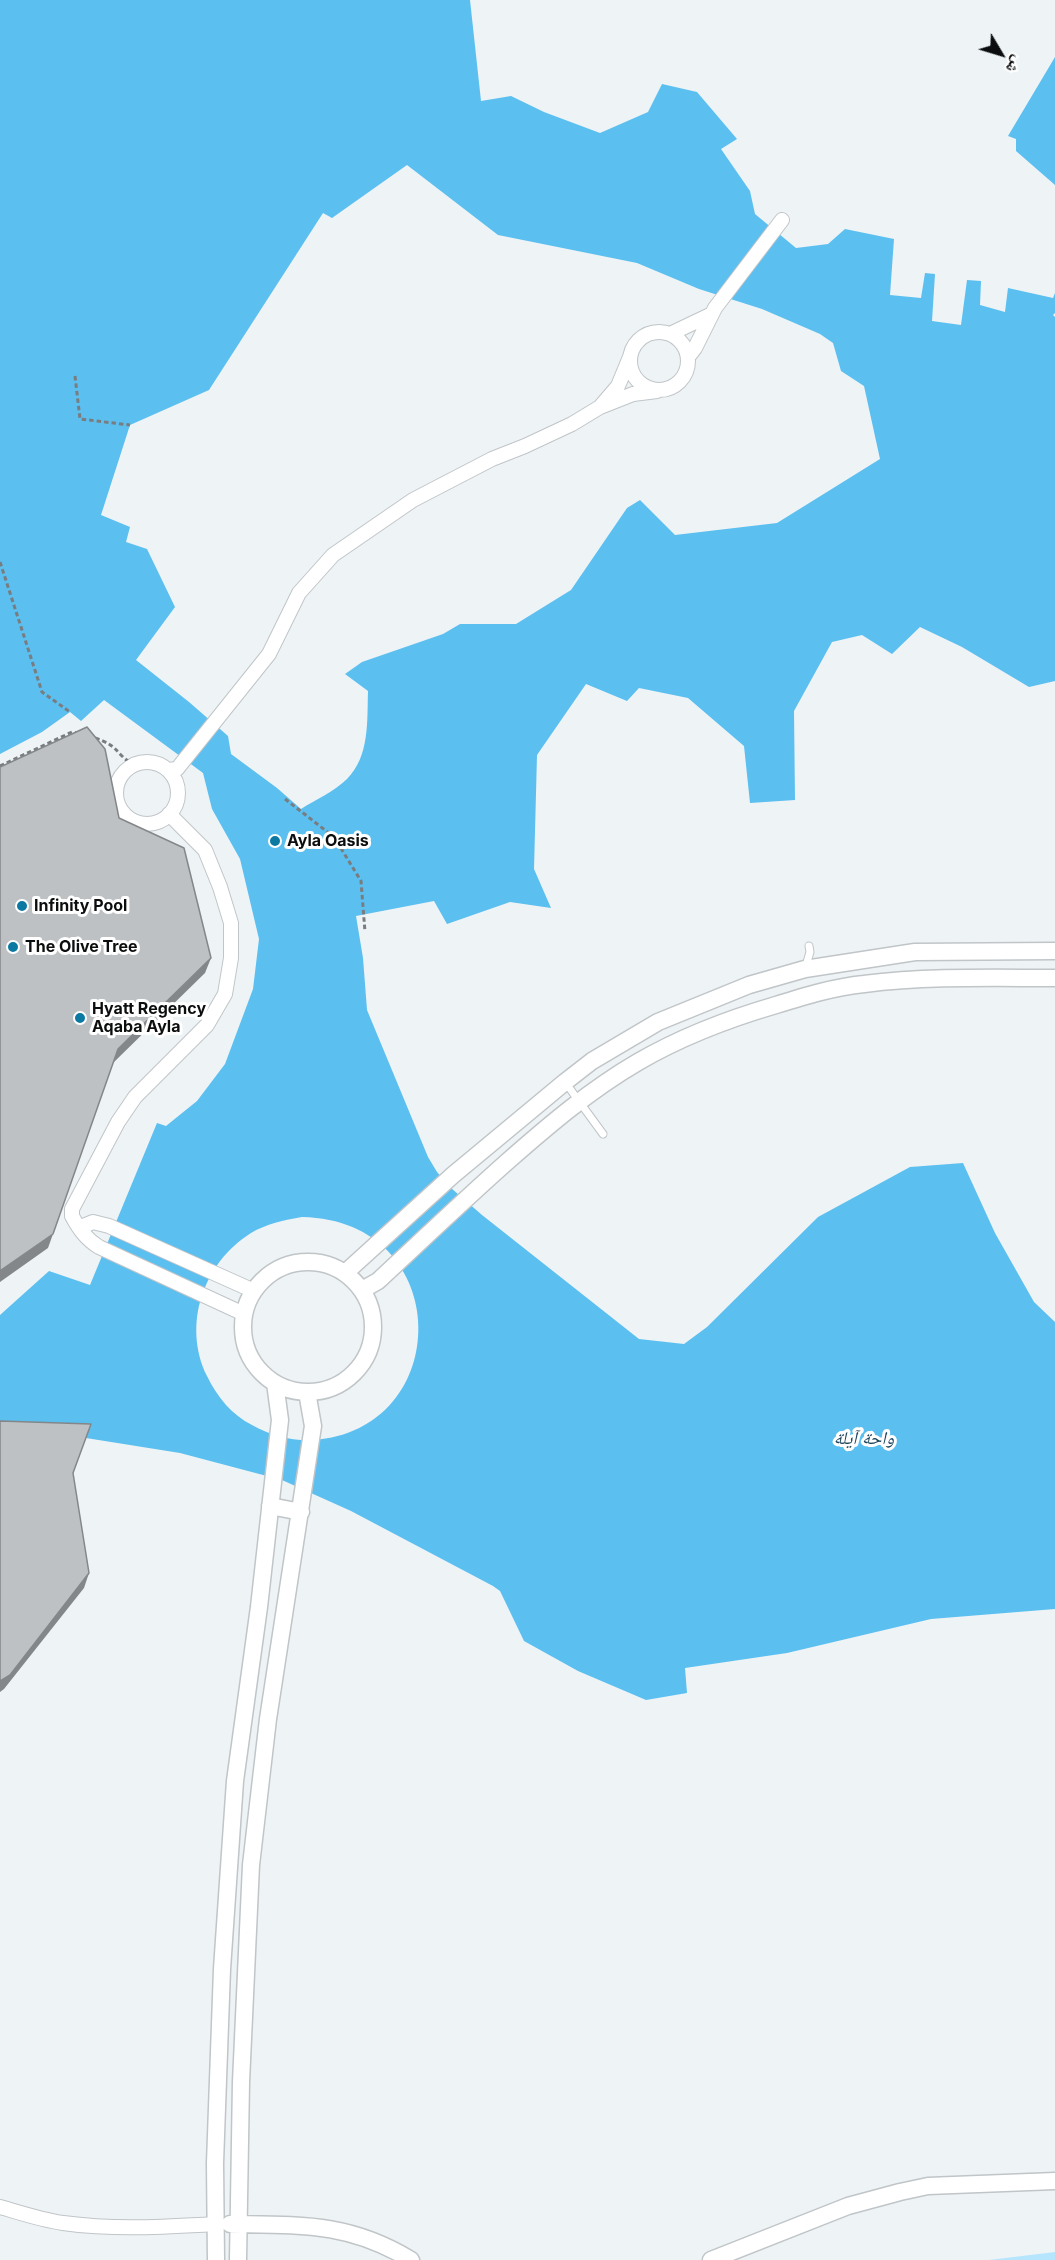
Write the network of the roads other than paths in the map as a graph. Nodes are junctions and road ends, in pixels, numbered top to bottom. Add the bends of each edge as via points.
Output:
1 (782, 220) dead end
2 (713, 311) junction
3 (670, 334) junction
4 (631, 355) junction
5 (688, 357) junction
6 (657, 391) junction
7 (600, 406) junction
8 (172, 769) junction
9 (169, 814) junction
10 (809, 946) dead end
11 (1055, 951) edge
12 (805, 969) junction
13 (1055, 978) edge
14 (565, 1082) junction
15 (578, 1101) junction
16 (603, 1134) dead end
17 (81, 1227) junction
18 (350, 1269) junction
19 (246, 1288) junction
20 (362, 1290) junction
21 (237, 1310) junction
22 (275, 1383) junction
23 (307, 1392) junction
24 (271, 1501) junction
25 (302, 1508) junction
26 (238, 2161) junction
27 (215, 2163) junction
28 (1055, 2181) edge
29 (0, 2207) edge
30 (216, 2224) junction
31 (239, 2224) junction
32 (216, 2260) edge
33 (238, 2260) edge
34 (411, 2260) edge
35 (711, 2260) edge

1 - 2 street
2 - 3 street
2 - 5 street
3 - 4 street via 651,333 635,345
3 - 5 street via 679,339
4 - 6 street via 635,379
4 - 7 street via 618,386
5 - 6 street via 681,381
6 - 7 street via 633,394
7 - 8 street via 572,424 412,500 333,555 299,593 270,654
8 - 9 street via 178,792
8 - 9 street via 146,762 132,764 118,782 117,794 119,806 136,821 148,824
9 - 17 street via 205,850 220,887 231,924 225,994 207,1025 135,1097 118,1122 72,1209 72,1216
10 - 12 lane
11 - 12 street via 915,952
12 - 14 street via 748,984 658,1022 592,1061
13 - 15 street via 923,978 808,995 730,1019 683,1039
14 - 15 lane
14 - 18 street via 453,1174
15 - 16 lane
15 - 20 street via 473,1191 378,1281
17 - 19 street via 93,1222 109,1226
17 - 21 street via 86,1238 99,1246
18 - 19 street via 296,1263
18 - 20 street
19 - 21 street
20 - 23 street via 373,1323 365,1357 341,1383
21 - 22 street via 248,1353 259,1371
22 - 23 street
22 - 24 street via 280,1420
23 - 25 street via 313,1426
24 - 25 street
24 - 27 street via 235,1781 222,1969
25 - 26 street via 268,1719 252,1854
26 - 27 street
26 - 31 street
27 - 30 street
28 - 35 street via 928,2186 900,2192 848,2206
29 - 30 street via 62,2223 97,2226 159,2228
30 - 31 street
30 - 32 street
31 - 33 street
31 - 34 street via 343,2231 367,2237

